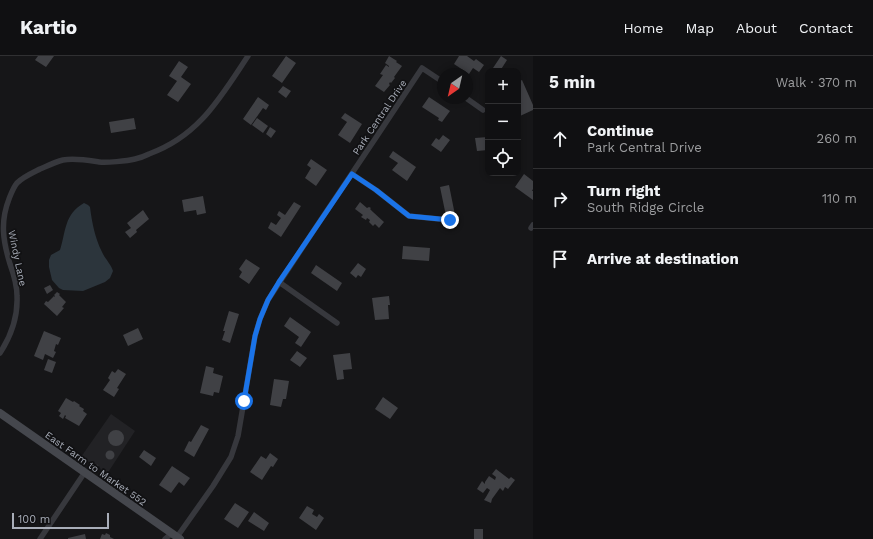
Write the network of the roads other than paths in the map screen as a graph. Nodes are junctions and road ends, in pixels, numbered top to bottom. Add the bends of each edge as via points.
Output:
1 (248, 56) edge
2 (437, 78) edge
3 (473, 103) edge
4 (483, 110) dead end
5 (352, 174) junction
6 (450, 220) dead end
7 (279, 282) junction
8 (337, 323) dead end
9 (0, 353) edge
10 (0, 413) edge
11 (96, 466) dead end
12 (87, 474) junction
13 (175, 537) edge
14 (40, 539) edge
15 (165, 539) edge

1 - 9 street, Windy Lane via 204,118 169,146 135,159 100,162 62,160 34,172 16,184 2,223 3,237 16,281 16,314 11,333
2 - 5 street, Park Central Drive via 422,68
3 - 4 street
5 - 6 street via 409,216
5 - 7 street, Park Central Drive
7 - 8 street
7 - 13 street, Park Central Drive via 268,300 255,336 238,436 231,457
10 - 12 main road, East Farm to Market 552
11 - 12 lane
12 - 13 main road, East Farm to Market 552
12 - 14 street
13 - 15 street, Park Central Drive

